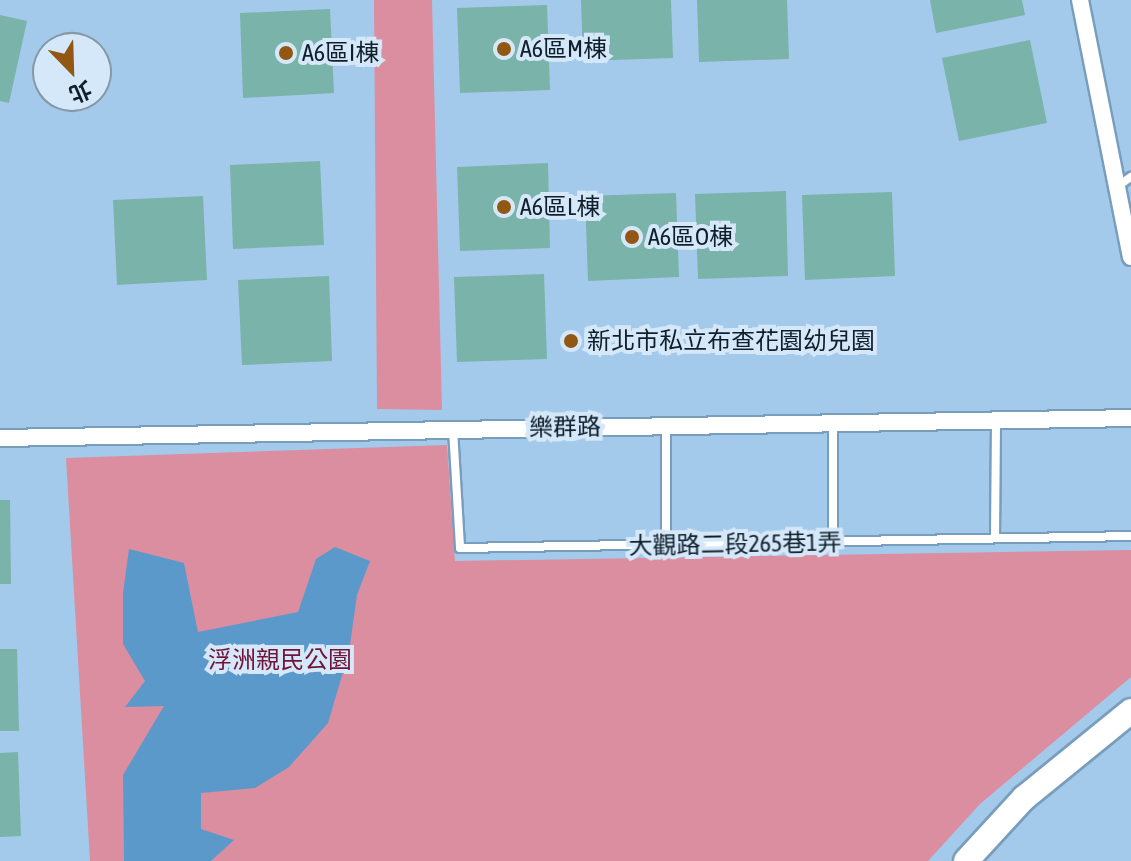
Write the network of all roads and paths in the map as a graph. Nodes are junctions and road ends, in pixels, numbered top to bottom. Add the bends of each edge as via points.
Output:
1 (1080, 0) edge
2 (1124, 182) edge
3 (1131, 257) edge
4 (1131, 418) edge
5 (996, 420) junction
6 (833, 423) junction
7 (666, 426) junction
8 (453, 429) junction
9 (0, 438) edge
10 (1131, 536) edge
11 (995, 538) junction
12 (833, 542) junction
13 (666, 545) junction
14 (1131, 711) edge
15 (966, 861) edge

1 - 2 street
2 - 3 street
4 - 5 street, 樂群路
5 - 6 street, 樂群路
5 - 11 lane
6 - 7 street, 樂群路
6 - 12 lane
7 - 8 street, 樂群路
7 - 13 lane
8 - 9 street, 樂群路
8 - 13 lane, 大觀路二段265巷1弄 via 460,548
10 - 11 lane, 大觀路二段265巷1弄
11 - 12 lane, 大觀路二段265巷1弄
12 - 13 lane, 大觀路二段265巷1弄
14 - 15 main road via 1024,798

